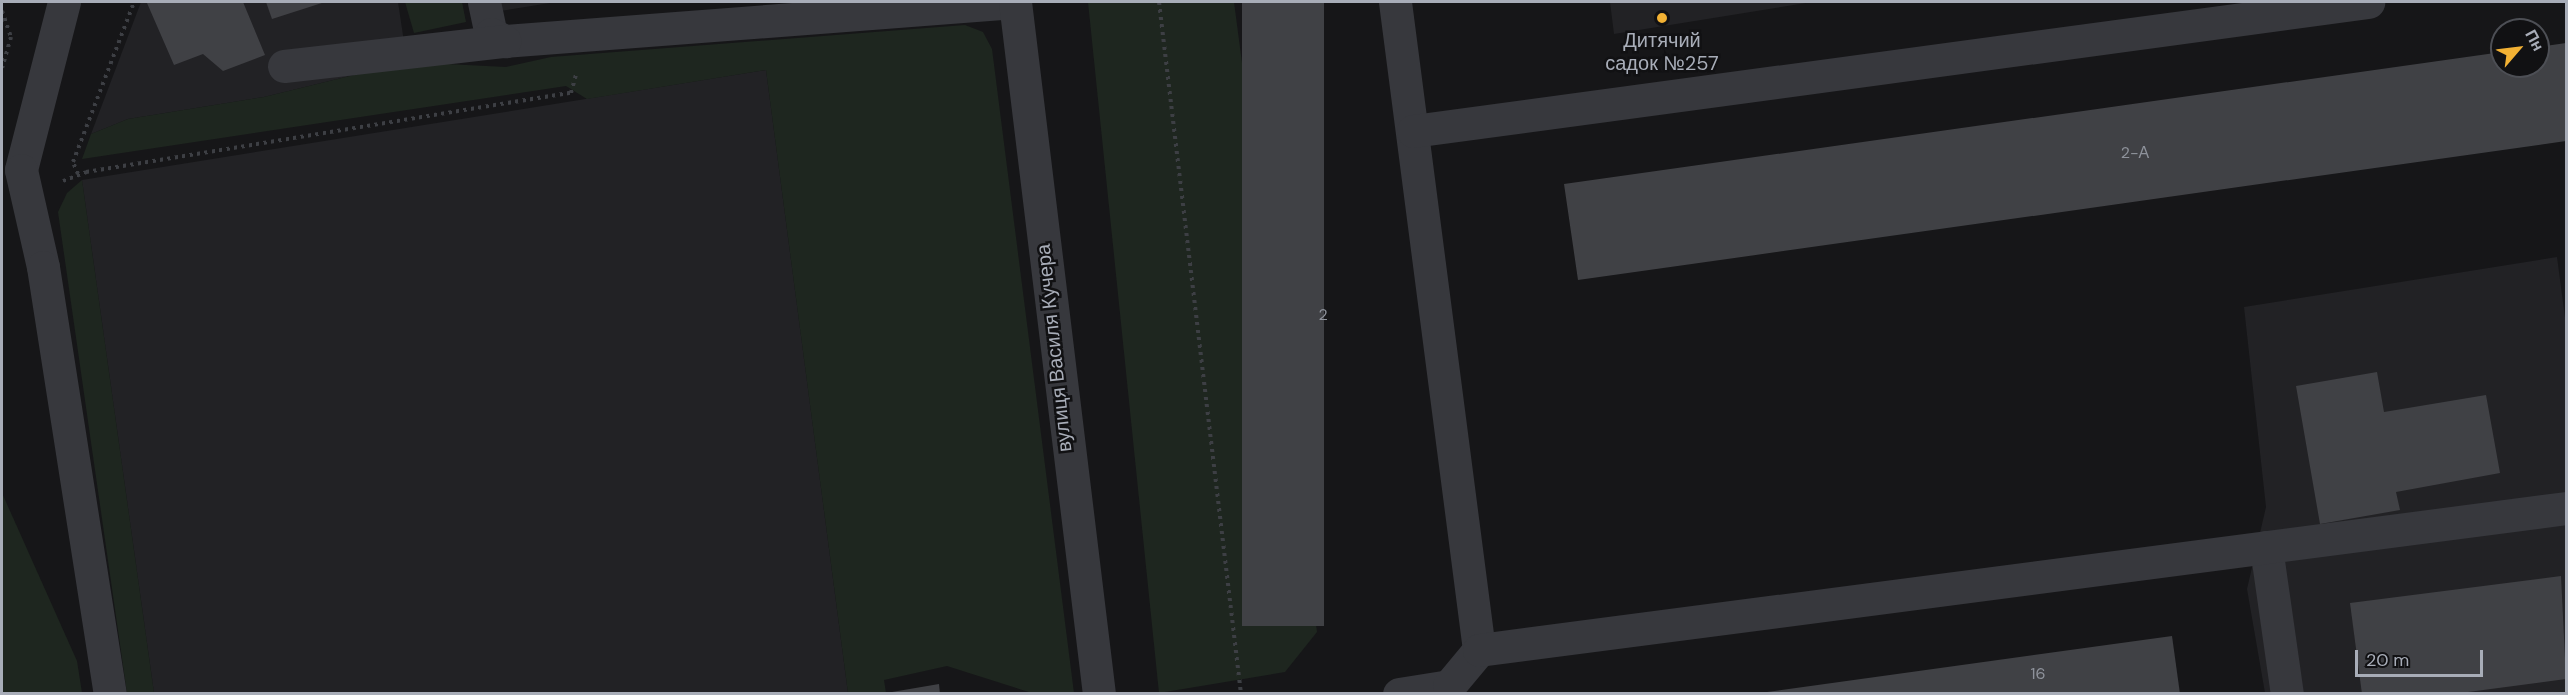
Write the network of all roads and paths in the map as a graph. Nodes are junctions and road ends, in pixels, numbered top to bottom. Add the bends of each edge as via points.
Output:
1 (64, 2) edge
2 (134, 2) edge
3 (484, 2) edge
4 (1015, 2) edge
5 (1158, 2) edge
6 (1395, 2) edge
7 (2367, 2) edge
8 (2, 11) edge
9 (589, 33) junction
10 (505, 41) junction
11 (284, 66) dead end
12 (2, 68) edge
13 (1413, 131) junction
14 (78, 175) junction
15 (58, 182) dead end
16 (2566, 507) edge
17 (2266, 547) junction
18 (1479, 650) junction
19 (110, 693) edge
20 (1098, 693) edge
21 (1241, 693) edge
22 (1399, 693) edge
23 (2287, 693) edge

1 - 19 street via 21,170 43,267
2 - 14 path via 73,162
3 - 10 street via 491,33
4 - 9 street
4 - 20 street, вулиця Василя Кучера
5 - 21 path
6 - 13 street
7 - 13 street
8 - 12 path via 12,36
9 - 10 street
9 - 14 path via 571,93
10 - 11 street
13 - 18 street
14 - 15 path
16 - 17 street
17 - 18 street
17 - 23 street
18 - 22 street via 1449,686

